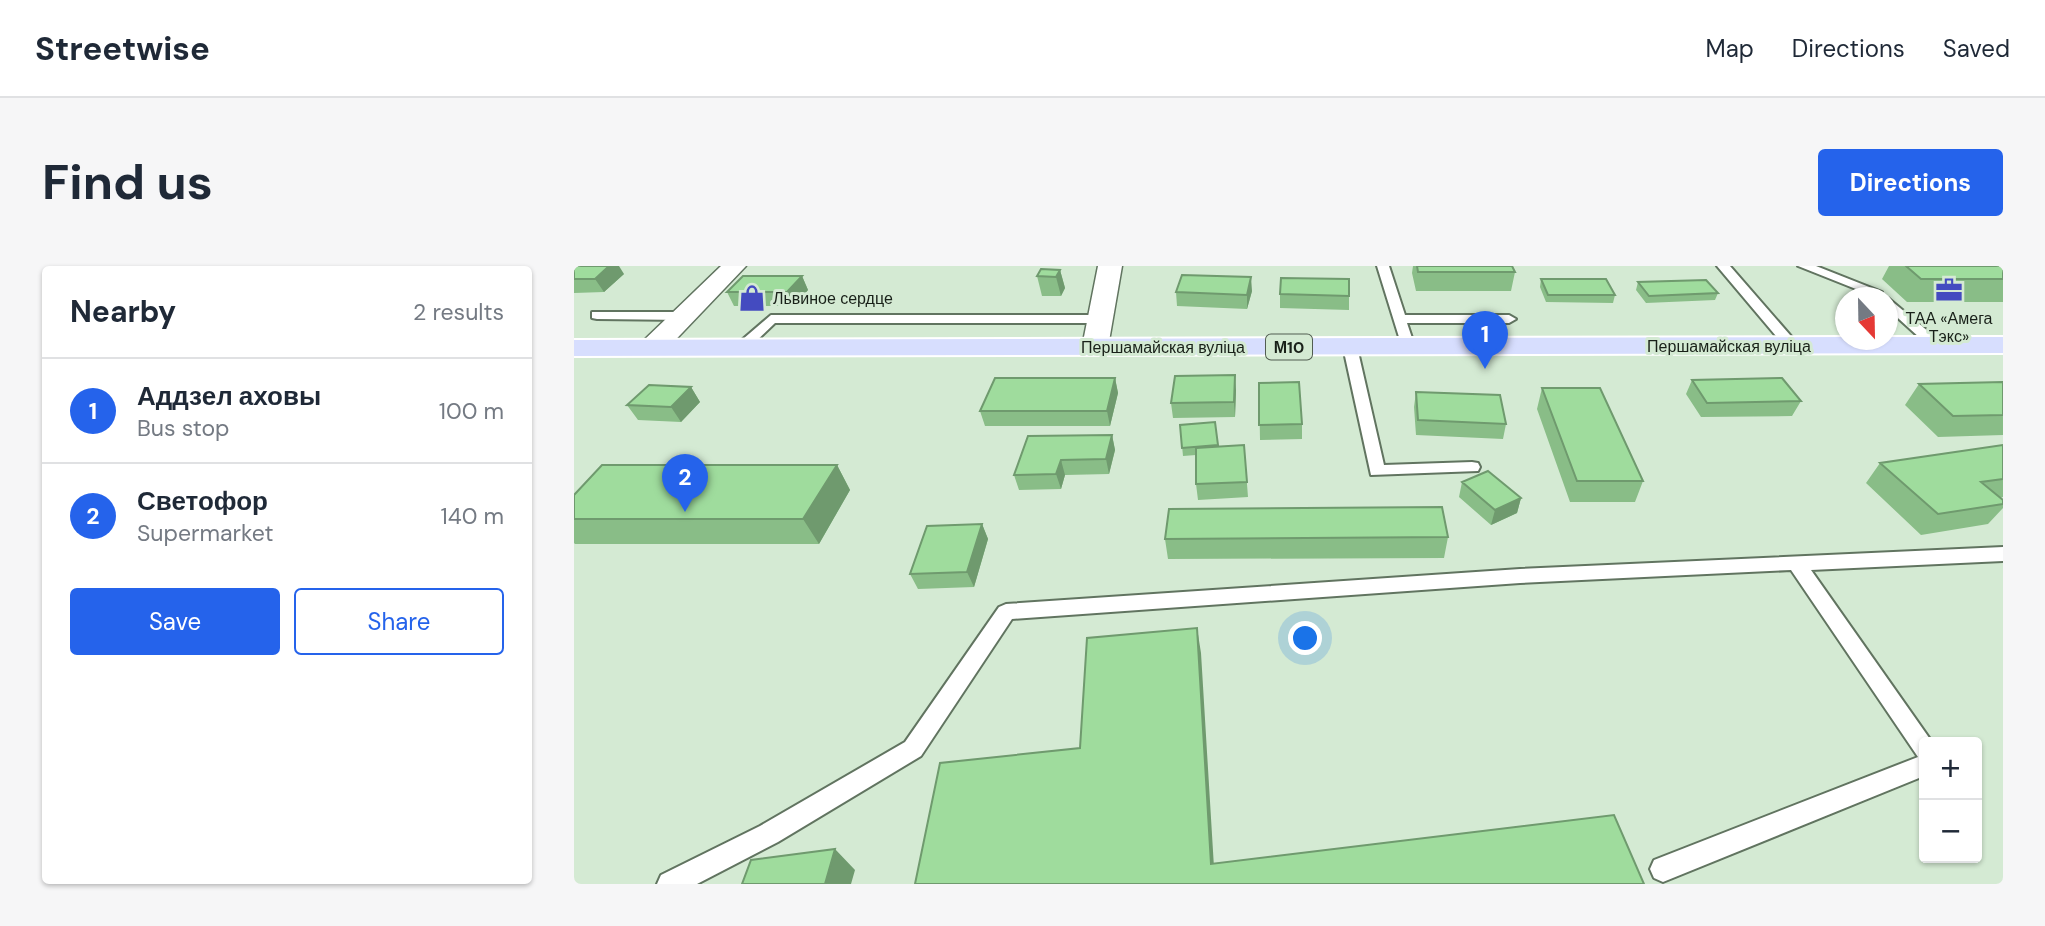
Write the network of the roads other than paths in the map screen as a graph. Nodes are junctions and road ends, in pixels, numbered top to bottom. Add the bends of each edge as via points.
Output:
1 (734, 266) edge
2 (1110, 266) edge
3 (1383, 266) edge
4 (1723, 266) edge
5 (1804, 266) edge
6 (1831, 266) edge
7 (1846, 266) edge
8 (1858, 277) junction
9 (1858, 287) edge
10 (1870, 287) edge
11 (1898, 311) edge
12 (597, 315) dead end
13 (685, 316) junction
14 (1101, 319) junction
15 (1399, 319) junction
16 (1509, 320) dead end
17 (1936, 345) junction
18 (1792, 346) junction
19 (2001, 346) edge
20 (1095, 347) junction
21 (1350, 347) junction
22 (1408, 347) junction
23 (574, 348) edge
24 (652, 348) junction
25 (741, 348) junction
26 (1472, 467) dead end
27 (2003, 554) edge
28 (1797, 564) junction
29 (1919, 742) edge
30 (1919, 767) edge
31 (1663, 869) dead end
32 (670, 884) edge

1 - 13 street
2 - 14 street
3 - 15 lane
4 - 18 lane
5 - 9 lane
6 - 8 lane
7 - 8 lane
8 - 10 lane
11 - 17 lane
12 - 13 lane
13 - 24 street
14 - 20 street
14 - 25 lane via 771,320
15 - 16 lane
15 - 22 lane
17 - 18 main road, Першамайская вуліца / М10
17 - 19 main road, Першамайская вуліца / М10
18 - 22 main road, Першамайская вуліца / М10
20 - 21 main road, Першамайская вуліца / М10
20 - 25 main road, Першамайская вуліца / М10
21 - 22 main road, Першамайская вуліца / М10
21 - 26 lane via 1377,471
23 - 24 main road, Першамайская вуліца / М10
24 - 25 main road, Першамайская вуліца / М10
27 - 28 lane
28 - 29 lane
28 - 32 lane via 1520,576 1006,612 913,749 769,834
30 - 31 lane

